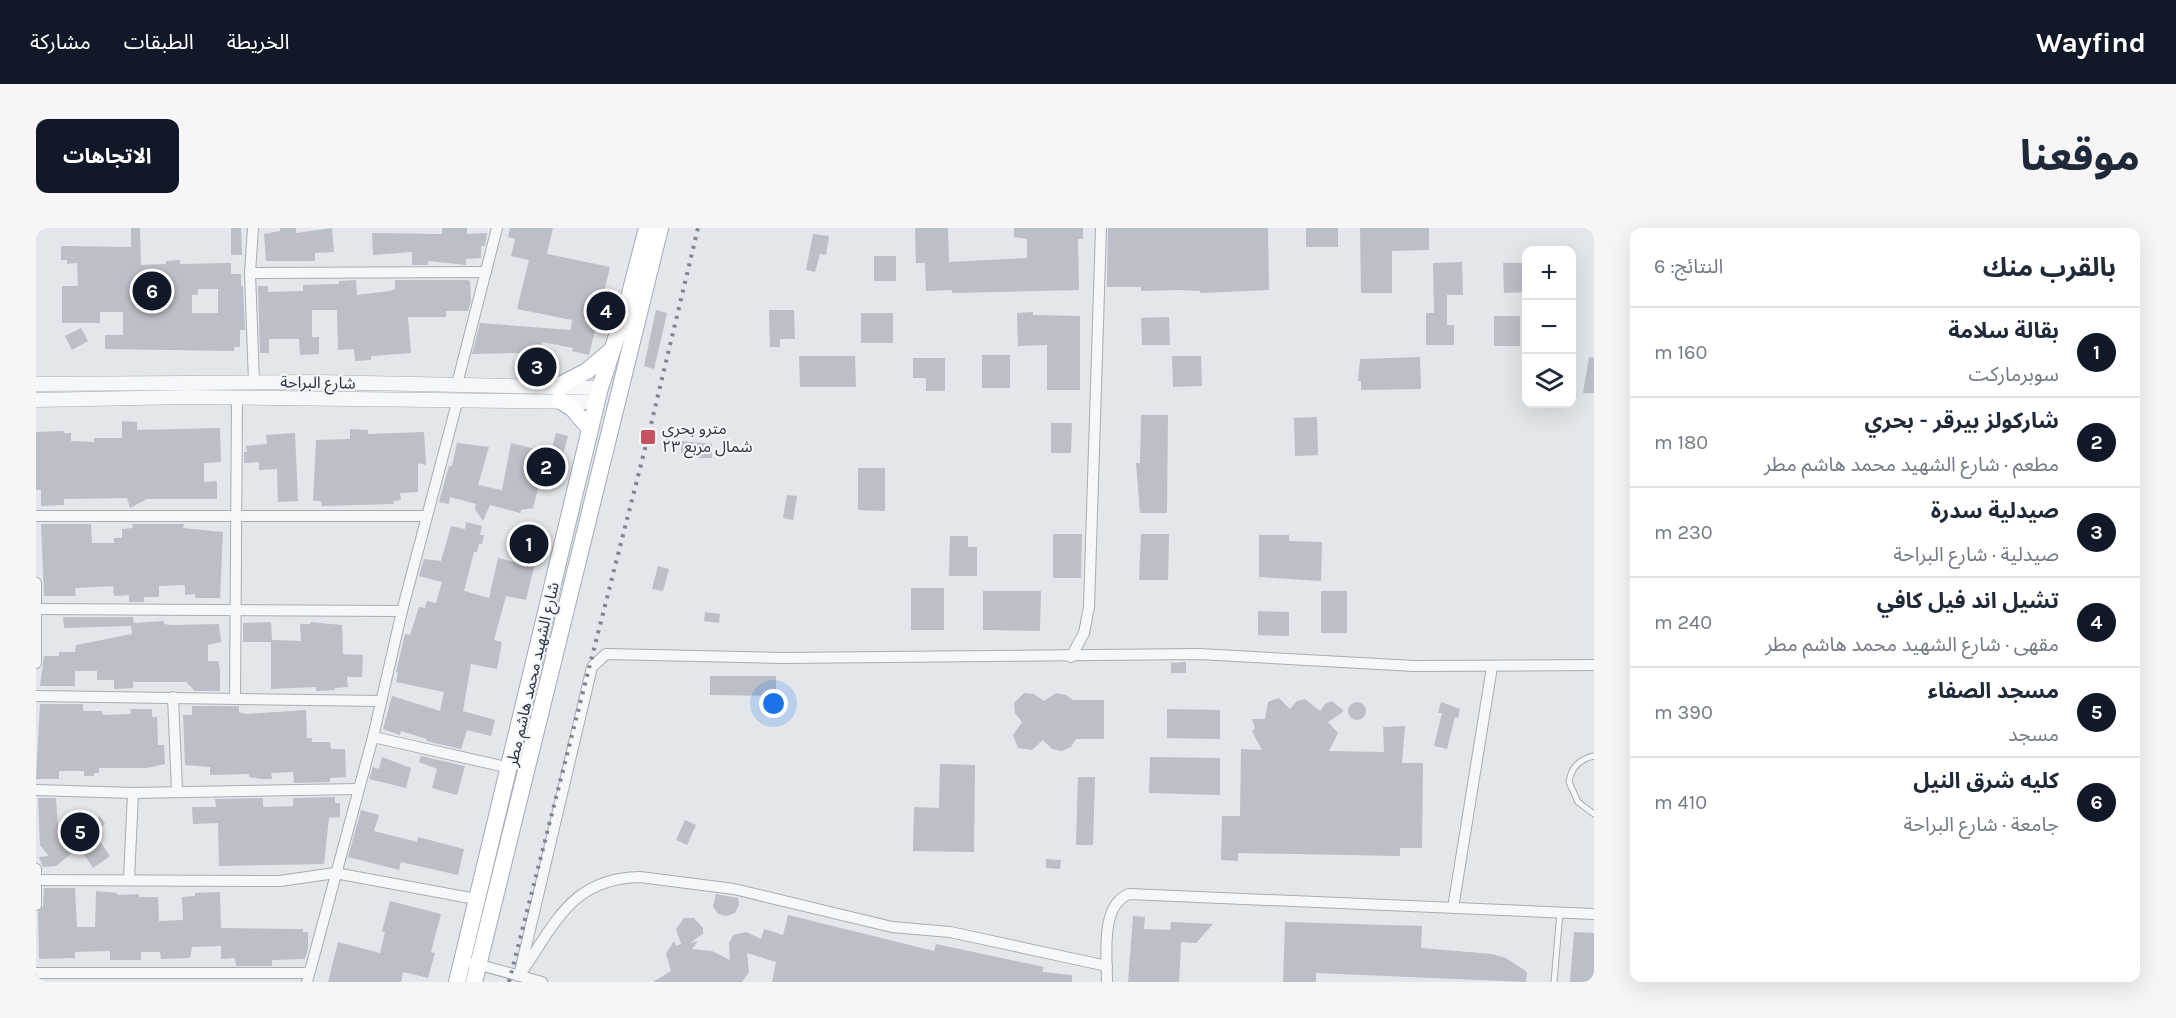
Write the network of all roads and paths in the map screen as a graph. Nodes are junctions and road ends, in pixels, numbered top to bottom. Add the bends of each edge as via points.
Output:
1 (253, 228) edge
2 (497, 228) edge
3 (647, 228) edge
4 (660, 228) edge
5 (1101, 228) edge
6 (486, 272) junction
7 (250, 273) junction
8 (612, 350) junction
9 (254, 382) junction
10 (36, 384) edge
11 (457, 384) junction
12 (559, 393) junction
13 (599, 395) junction
14 (237, 398) junction
15 (458, 399) junction
16 (36, 400) edge
17 (590, 429) junction
18 (36, 516) edge
19 (427, 516) junction
20 (237, 518) junction
21 (36, 583) edge
22 (36, 609) edge
23 (235, 611) junction
24 (402, 611) junction
25 (1071, 657) junction
26 (36, 663) edge
27 (1594, 665) edge
28 (1492, 667) junction
29 (36, 696) edge
30 (173, 697) junction
31 (235, 699) junction
32 (381, 701) junction
33 (373, 736) junction
34 (1594, 756) edge
35 (510, 768) junction
36 (358, 789) junction
37 (36, 790) edge
38 (177, 790) junction
39 (134, 792) junction
40 (1594, 814) edge
41 (36, 869) edge
42 (335, 873) junction
43 (129, 879) junction
44 (36, 880) edge
45 (476, 899) junction
46 (36, 905) edge
47 (1453, 908) junction
48 (1560, 912) junction
49 (1594, 914) edge
50 (470, 963) junction
51 (1107, 966) junction
52 (36, 973) edge
53 (519, 976) junction
54 (308, 978) edge
55 (457, 982) edge
56 (474, 982) edge
57 (542, 982) edge
58 (1107, 982) edge
59 (1554, 982) edge

1 - 7 street
2 - 6 street
3 - 8 main road, شارع الشهيد محمد هاشم مطر
4 - 50 main road, شارع الشهيد محمد هاشم مطر
5 - 25 street via 1089,607 1084,633
6 - 7 street
6 - 11 street
7 - 9 street
8 - 12 main road
8 - 13 main road, شارع الشهيد محمد هاشم مطر
9 - 10 street, شارع البراحة
9 - 11 street, شارع البراحة
11 - 12 street, شارع البراحة
12 - 13 street, شارع البراحة
12 - 15 street, شارع البراحة
12 - 17 main road
13 - 17 main road, شارع الشهيد محمد هاشم مطر
14 - 15 street, شارع البراحة
14 - 16 street, شارع البراحة
14 - 20 street
15 - 19 street
17 - 35 main road, شارع الشهيد محمد هاشم مطر
18 - 20 street
19 - 20 street
19 - 24 street
20 - 23 street
21 - 22 street
22 - 23 street
22 - 26 street
23 - 24 street
23 - 31 street
24 - 32 street
25 - 28 street via 1199,654
25 - 53 street via 781,658 613,653 601,657 592,667
27 - 28 street
28 - 47 street
29 - 30 street
30 - 31 street
30 - 38 street
31 - 32 street
32 - 33 street
33 - 35 street
33 - 36 street
34 - 40 lane via 1574,768 1569,782 1578,801
35 - 45 main road, شارع الشهيد محمد هاشم مطر
36 - 38 street
36 - 42 street
37 - 39 street
38 - 39 street
39 - 43 street
41 - 44 street
42 - 43 street via 280,880
42 - 45 street
42 - 54 street
43 - 44 street
44 - 46 street
45 - 50 main road, شارع الشهيد محمد هاشم مطر
47 - 48 street
47 - 51 street via 1129,894 1111,909
48 - 49 street
48 - 59 lane
50 - 53 street
50 - 55 main road, شارع الشهيد محمد هاشم مطر
50 - 56 main road, شارع الشهيد محمد هاشم مطر
51 - 53 street via 950,932 892,927 734,889 632,877 594,885 569,902
51 - 58 street
52 - 54 street
53 - 57 street

